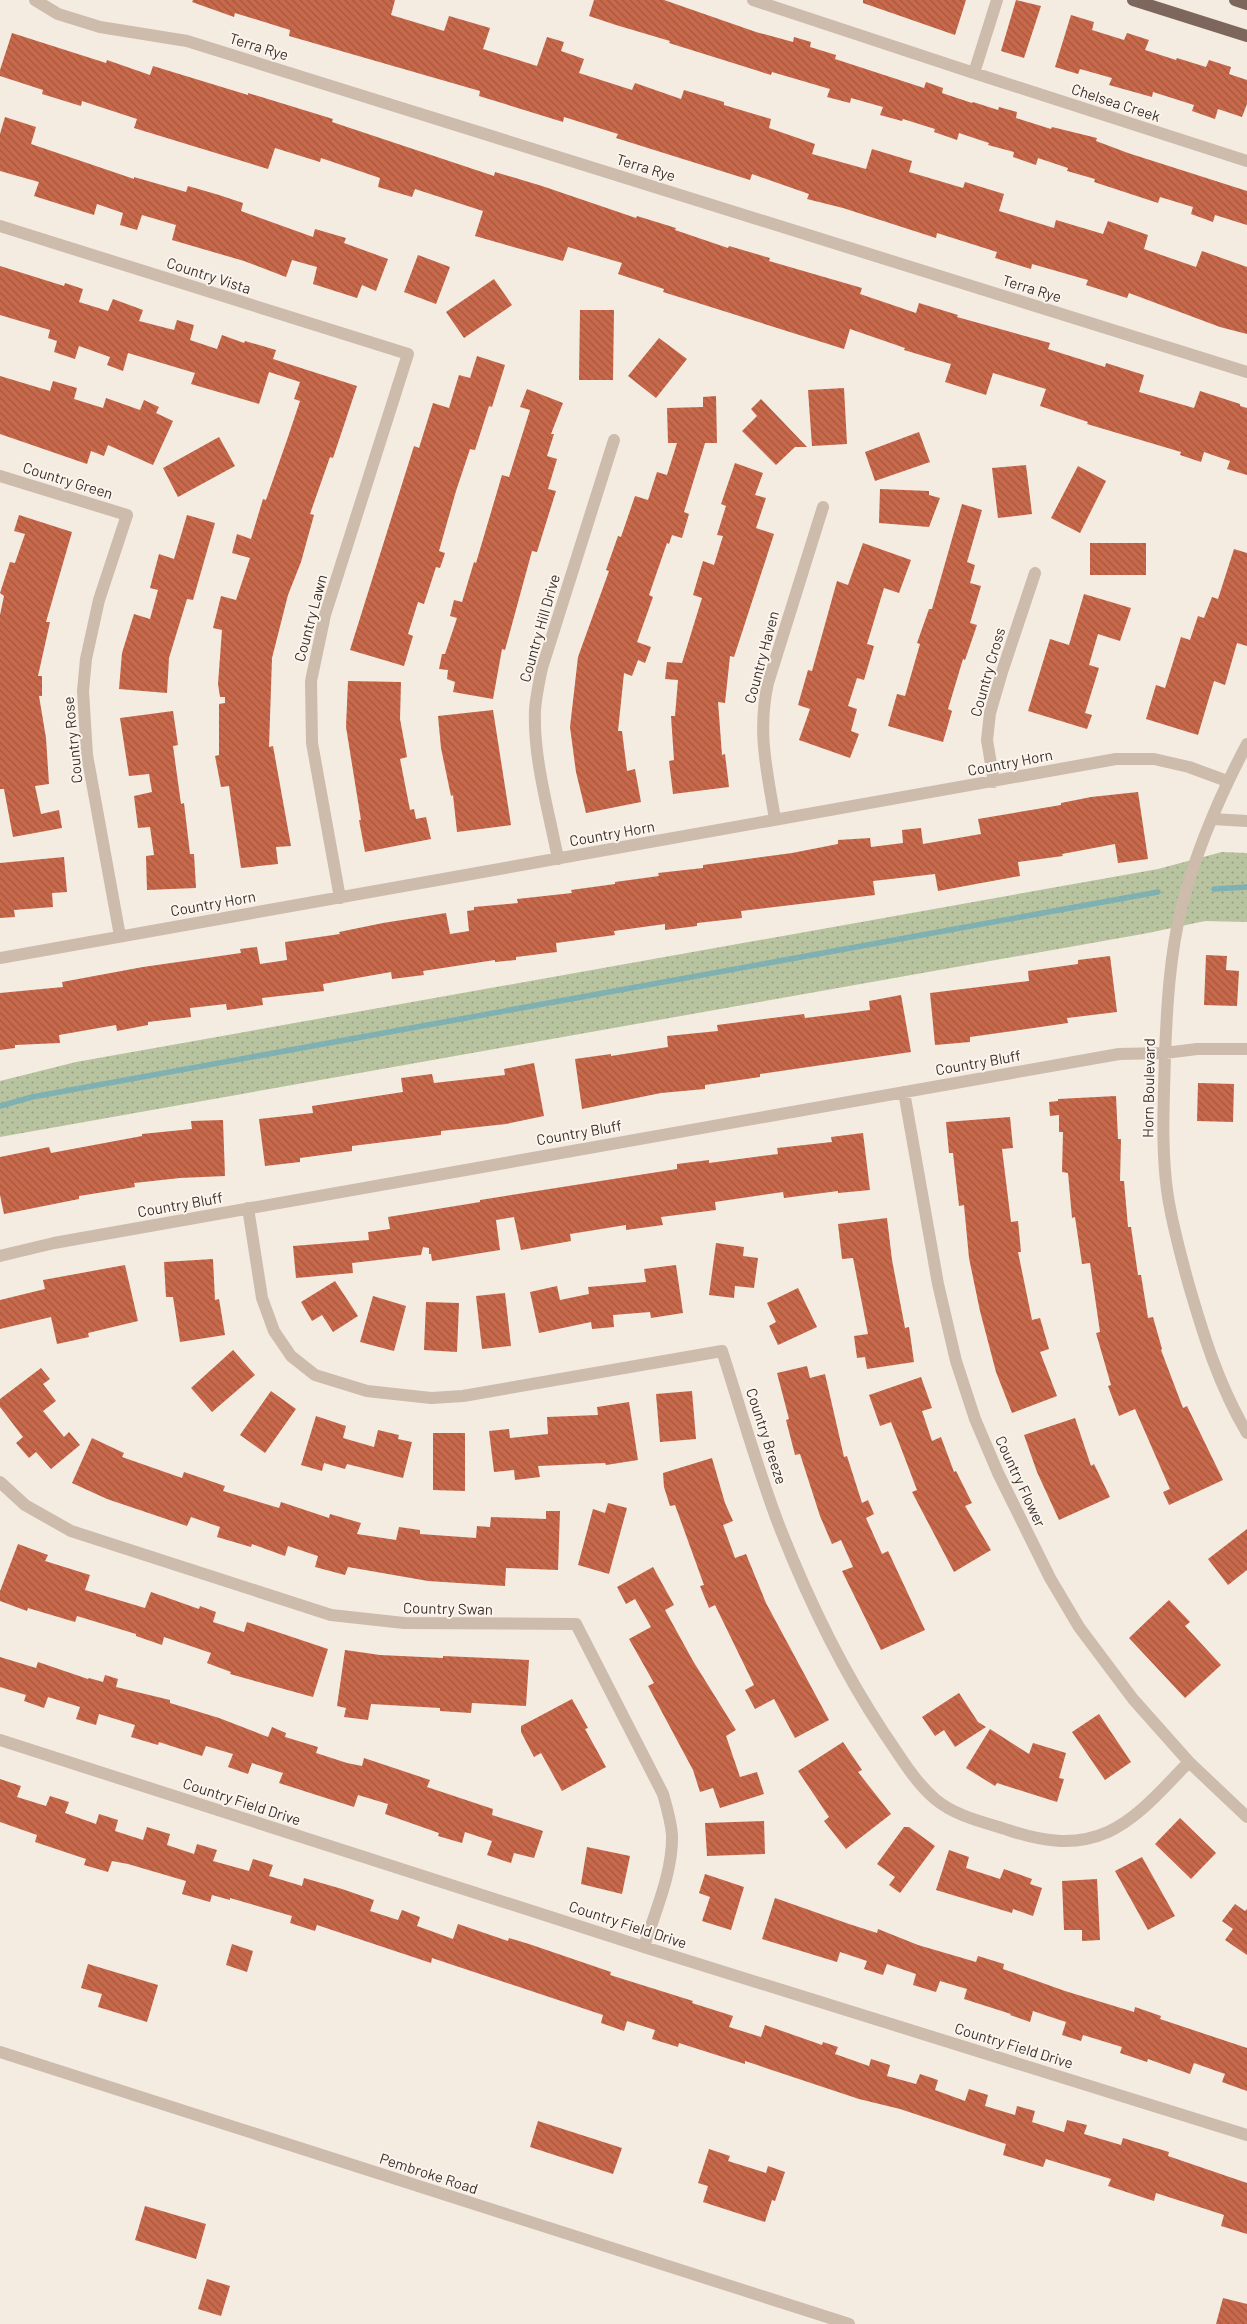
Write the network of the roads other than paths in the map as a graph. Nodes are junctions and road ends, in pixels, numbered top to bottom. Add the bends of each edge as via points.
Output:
1 (34, 0) edge
2 (752, 0) edge
3 (997, 0) edge
4 (1133, 0) edge
5 (1235, 0) edge
6 (1247, 4) edge
7 (1247, 36) edge
8 (974, 73) junction
9 (1247, 161) edge
10 (0, 226) edge
11 (408, 354) joint
12 (1247, 372) edge
13 (614, 440) dead end
14 (0, 476) edge
15 (823, 507) dead end
16 (127, 515) joint
17 (1035, 573) dead end
18 (1247, 744) edge
19 (1227, 781) junction
20 (994, 782) junction
21 (775, 819) junction
22 (1212, 819) junction
23 (1247, 821) edge
24 (558, 859) junction
25 (340, 898) junction
26 (120, 936) junction
27 (0, 958) edge
28 (1247, 1049) edge
29 (1165, 1053) junction
30 (904, 1092) junction
31 (248, 1208) junction
32 (0, 1256) edge
33 (1247, 1433) edge
34 (0, 1482) edge
35 (0, 1740) edge
36 (1189, 1762) junction
37 (1247, 1818) edge
38 (644, 1947) junction
39 (0, 2052) edge
40 (1247, 2135) edge
41 (849, 2324) edge

1 - 12 street, Terra Rye via 58,14 100,27 187,41
2 - 8 street, Chelsea Creek
3 - 8 street
4 - 7 main road
5 - 6 main road
8 - 9 street, Chelsea Creek
10 - 11 street, Country Vista
11 - 25 street, Country Lawn via 326,615 311,681 312,743
13 - 24 street, Country Hill Drive via 542,668 535,710 537,749
14 - 16 street, Country Green
15 - 21 street, Country Haven via 764,703 762,739
16 - 26 street, Country Rose via 97,609 83,691 87,755
17 - 20 street, Country Cross via 990,714 987,740
18 - 19 street, Horn Boulevard
19 - 20 street, Country Horn via 1190,766 1154,759 1116,759
19 - 22 street, Horn Boulevard
20 - 21 street, Country Horn
21 - 24 street, Country Horn
22 - 23 street
22 - 29 street, Horn Boulevard via 1196,860 1175,940
24 - 25 street, Country Horn
25 - 26 street, Country Horn
26 - 27 street, Country Horn
28 - 29 street, Country Bluff
29 - 30 street, Country Bluff via 1119,1054
29 - 33 street, Horn Boulevard via 1162,1121 1167,1190 1175,1236 1206,1345
30 - 31 street, Country Bluff
30 - 36 street, Country Flower via 938,1284 956,1360 975,1419 1050,1578 1079,1627 1133,1699
31 - 32 street, Country Bluff via 54,1243
31 - 36 street, Country Breeze via 262,1298 274,1331 291,1356 315,1375 367,1391 431,1398 464,1396 722,1351 780,1528 824,1628 870,1712 918,1784 958,1814 1030,1837 1052,1842 1075,1841 1107,1832 1136,1814
34 - 38 street, Country Swan via 26,1505 71,1531 331,1615 404,1623 576,1624 663,1794 670,1816 670,1857
35 - 38 street, Country Field Drive
36 - 37 street, Country Flower via 1204,1780
38 - 40 street, Country Field Drive
39 - 41 street, Pembroke Road

